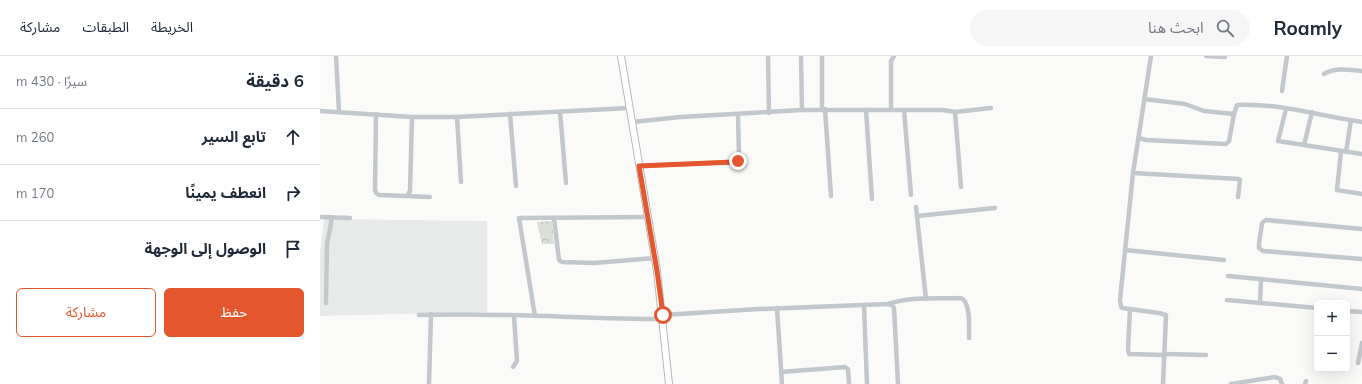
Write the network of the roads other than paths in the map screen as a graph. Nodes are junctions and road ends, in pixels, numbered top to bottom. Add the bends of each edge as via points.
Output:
1 (336, 56) edge
2 (621, 56) edge
3 (768, 56) edge
4 (801, 56) edge
5 (822, 56) edge
6 (894, 56) edge
7 (1151, 56) edge
8 (1206, 56) edge
9 (1287, 56) edge
10 (1225, 57) dead end
11 (1362, 71) edge
12 (1324, 74) dead end
13 (1282, 91) dead end
14 (1144, 99) junction
15 (629, 108) junction
16 (992, 108) dead end
17 (1286, 108) junction
18 (891, 109) junction
19 (802, 110) junction
20 (824, 110) junction
21 (866, 110) junction
22 (904, 110) junction
23 (320, 111) edge
24 (339, 112) junction
25 (560, 112) junction
26 (955, 112) junction
27 (1312, 112) junction
28 (769, 113) junction
29 (376, 114) junction
30 (510, 114) junction
31 (1234, 114) junction
32 (738, 115) junction
33 (412, 117) junction
34 (457, 117) junction
35 (1351, 120) junction
36 (632, 122) junction
37 (1362, 122) edge
38 (1139, 138) junction
39 (1304, 145) junction
40 (1344, 151) junction
41 (1362, 154) edge
42 (639, 166) junction
43 (1133, 173) junction
44 (461, 182) dead end
45 (566, 183) dead end
46 (516, 186) dead end
47 (961, 188) dead end
48 (911, 194) dead end
49 (1362, 194) edge
50 (407, 196) junction
51 (831, 196) dead end
52 (430, 197) dead end
53 (1238, 197) dead end
54 (872, 199) dead end
55 (916, 207) dead end
56 (995, 208) dead end
57 (917, 216) junction
58 (320, 217) edge
59 (331, 217) junction
60 (648, 217) junction
61 (350, 218) dead end
62 (554, 218) junction
63 (1362, 229) edge
64 (1125, 250) junction
65 (655, 258) junction
66 (1362, 259) edge
67 (1224, 260) dead end
68 (1228, 276) dead end
69 (1261, 279) junction
70 (1362, 289) edge
71 (926, 299) junction
72 (1227, 300) dead end
73 (326, 303) dead end
74 (1260, 303) junction
75 (888, 304) junction
76 (864, 306) junction
77 (777, 308) junction
78 (1314, 308) edge
79 (1130, 309) junction
80 (1350, 311) edge
81 (1362, 312) edge
82 (419, 314) dead end
83 (431, 314) junction
84 (514, 316) junction
85 (535, 316) junction
86 (663, 317) junction
87 (969, 338) dead end
88 (1362, 343) edge
89 (1165, 355) junction
90 (1206, 355) dead end
91 (1360, 360) edge
92 (513, 367) dead end
93 (781, 372) junction
94 (1247, 383) edge
95 (429, 384) edge
96 (669, 384) edge
97 (782, 384) edge
98 (849, 384) edge
99 (867, 384) edge
100 (898, 384) edge
101 (1163, 384) edge
102 (1231, 384) edge
103 (1282, 384) edge

1 - 24 street
2 - 15 main road
3 - 28 street
4 - 19 street
5 - 20 street
6 - 18 street via 891,61
7 - 14 street
8 - 10 street
9 - 13 street
11 - 12 street via 1338,69
14 - 31 street
14 - 38 street
15 - 25 street
15 - 36 main road
16 - 26 street
17 - 27 street
17 - 31 street via 1239,105 1236,106
17 - 39 street via 1278,141
18 - 21 street
18 - 22 street
19 - 20 street
19 - 28 street
20 - 21 street
20 - 51 street
21 - 54 street
22 - 26 street
22 - 48 street
23 - 24 street
24 - 29 street
25 - 30 street
25 - 45 street
26 - 47 street
27 - 35 street
27 - 39 street
28 - 32 street
29 - 33 street
29 - 50 street via 376,193
30 - 34 street
30 - 46 street
31 - 38 street via 1229,141 1226,144
32 - 36 street
32 - 42 street via 738,161
33 - 34 street
33 - 50 street via 410,191
34 - 44 street
35 - 37 street
35 - 40 street
36 - 42 main road
38 - 43 street
39 - 40 street
40 - 41 street
40 - 49 street via 1337,190
42 - 60 main road
43 - 53 street via 1239,179
43 - 64 street
50 - 52 street
55 - 57 street
56 - 57 street
57 - 71 street
58 - 59 street
59 - 61 street
59 - 73 street via 332,224 327,244
60 - 62 street
60 - 65 main road
62 - 65 street via 559,260 562,262 594,264
62 - 85 street via 519,218
63 - 66 street via 1266,220 1262,224 1259,243 1259,248 1263,251
64 - 67 street
64 - 79 street via 1120,300 1121,307
65 - 86 main road
68 - 69 street
69 - 70 street
69 - 74 street
71 - 75 street
71 - 87 street via 964,299 968,311
72 - 74 street
74 - 78 street
75 - 76 street
75 - 100 street via 894,308
76 - 77 street
76 - 99 street
77 - 86 street
77 - 93 street
79 - 89 street via 1166,315
79 - 89 street via 1129,354
80 - 81 street
82 - 83 street
83 - 84 street
83 - 95 street
84 - 85 street
84 - 92 street via 517,363
85 - 86 street via 621,319
86 - 96 main road
88 - 91 street
89 - 90 street
89 - 101 street
93 - 97 street
93 - 98 street via 845,367 848,369
94 - 102 street
94 - 103 street via 1276,377

